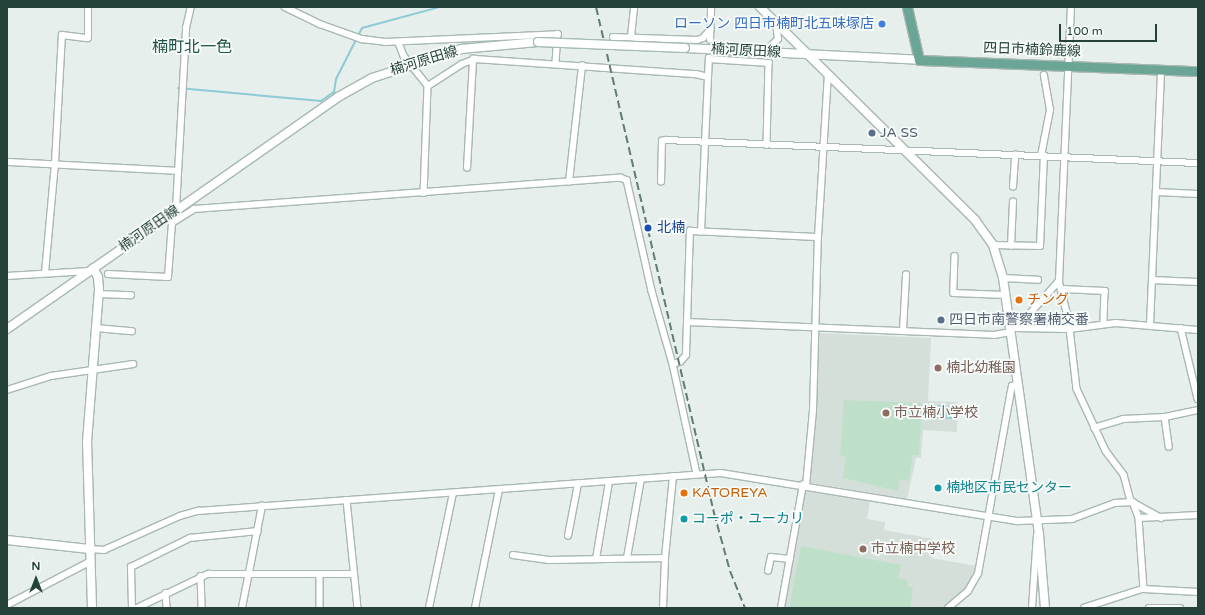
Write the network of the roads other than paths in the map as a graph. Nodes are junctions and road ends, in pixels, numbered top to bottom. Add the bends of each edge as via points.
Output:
1 (88, 7) edge
2 (191, 7) edge
3 (285, 7) edge
4 (634, 7) edge
5 (711, 7) edge
6 (760, 7) edge
7 (907, 7) edge
8 (1071, 7) edge
9 (776, 23) junction
10 (710, 30) junction
11 (613, 37) dead end
12 (630, 37) junction
13 (710, 40) dead end
14 (399, 43) junction
15 (765, 53) junction
16 (807, 54) junction
17 (473, 59) junction
18 (919, 60) junction
19 (556, 64) junction
20 (410, 65) junction
21 (582, 66) junction
22 (1068, 66) junction
23 (1161, 70) junction
24 (1198, 71) edge
25 (828, 75) junction
26 (1044, 76) dead end
27 (708, 77) junction
28 (428, 86) junction
29 (706, 142) junction
30 (767, 145) junction
31 (823, 147) junction
32 (904, 150) junction
33 (1015, 155) junction
34 (1042, 156) junction
35 (1064, 157) junction
36 (7, 162) edge
37 (1157, 162) junction
38 (55, 163) junction
39 (1198, 163) edge
40 (467, 168) dead end
41 (177, 171) junction
42 (569, 182) junction
43 (661, 182) dead end
44 (1013, 187) dead end
45 (1156, 192) junction
46 (424, 193) junction
47 (1198, 194) edge
48 (1013, 202) dead end
49 (176, 209) junction
50 (167, 216) junction
51 (172, 223) junction
52 (701, 232) junction
53 (818, 238) junction
54 (993, 245) junction
55 (1011, 246) junction
56 (955, 256) dead end
57 (91, 270) junction
58 (45, 272) junction
59 (108, 274) dead end
60 (906, 275) dead end
61 (7, 276) edge
62 (1003, 278) junction
63 (1038, 280) dead end
64 (1152, 280) junction
65 (1059, 281) junction
66 (1198, 282) edge
67 (1062, 289) junction
68 (99, 294) junction
69 (131, 295) dead end
70 (1005, 295) junction
71 (687, 322) junction
72 (1104, 323) junction
73 (1150, 325) junction
74 (816, 327) junction
75 (96, 328) junction
76 (1181, 328) junction
77 (7, 329) edge
78 (1013, 329) junction
79 (1069, 329) junction
80 (1198, 330) edge
81 (132, 331) dead end
82 (903, 331) junction
83 (133, 364) dead end
84 (673, 364) junction
85 (93, 371) junction
86 (1018, 385) junction
87 (7, 390) edge
88 (1198, 399) edge
89 (1198, 410) edge
90 (1165, 417) junction
91 (1094, 428) junction
92 (1169, 447) dead end
93 (697, 474) junction
94 (673, 476) junction
95 (641, 479) junction
96 (609, 482) junction
97 (578, 484) junction
98 (805, 486) junction
99 (499, 490) junction
100 (452, 493) junction
101 (347, 500) junction
102 (1132, 502) junction
103 (262, 506) junction
104 (987, 515) junction
105 (1198, 515) edge
106 (1139, 518) junction
107 (1161, 518) junction
108 (1037, 521) junction
109 (258, 531) junction
110 (1039, 534) junction
111 (568, 536) dead end
112 (7, 540) edge
113 (90, 549) junction
114 (514, 555) dead end
115 (628, 558) junction
116 (665, 558) junction
117 (596, 559) junction
118 (790, 559) junction
119 (91, 561) junction
120 (768, 571) dead end
121 (249, 574) junction
122 (320, 574) junction
123 (354, 574) junction
124 (201, 576) junction
125 (1144, 589) junction
126 (1198, 592) edge
127 (166, 593) junction
128 (7, 605) edge
129 (92, 608) edge
130 (132, 608) edge
131 (137, 608) edge
132 (166, 608) edge
133 (202, 608) edge
134 (242, 608) edge
135 (320, 608) edge
136 (358, 608) edge
137 (429, 608) edge
138 (476, 608) edge
139 (663, 608) edge
140 (781, 608) edge
141 (948, 608) edge
142 (1032, 608) edge
143 (1045, 608) edge
144 (1085, 608) edge
145 (1149, 608) edge
146 (1180, 608) edge

1 - 38 street via 88,38 62,35
2 - 41 street via 186,28
3 - 14 street via 356,36
4 - 12 street
5 - 10 street
6 - 9 street
7 - 18 main road
8 - 22 street
9 - 15 street via 778,39
9 - 16 street
10 - 12 street via 703,38 697,40
10 - 13 street
11 - 12 street
14 - 19 street via 410,39 558,34
14 - 20 street
15 - 16 street, 楠河原田線
15 - 20 street, 楠河原田線, bridge via 538,42 461,49
16 - 18 street, 楠河原田線
16 - 25 street
17 - 19 street
17 - 28 street
17 - 40 street
18 - 22 main road, 四日市楠鈴鹿線
19 - 21 street
20 - 28 street
20 - 49 street, 楠河原田線 via 372,78 338,97
21 - 27 street
21 - 42 street
22 - 23 main road, 四日市楠鈴鹿線
22 - 35 street
23 - 24 main road, 四日市楠鈴鹿線
23 - 37 street
25 - 31 street
25 - 32 street
26 - 34 street via 1050,110
27 - 29 street
27 - 30 street via 709,59 769,63
28 - 46 street
29 - 30 street
29 - 43 street via 662,141
29 - 52 street
30 - 31 street
31 - 32 street
31 - 53 street
32 - 33 street
32 - 54 street via 979,224
33 - 34 street
33 - 44 street
34 - 35 street
34 - 55 street via 1040,246
35 - 37 street
35 - 65 street
36 - 38 street
37 - 39 street
37 - 45 street
38 - 41 street
38 - 58 street
41 - 49 street
42 - 46 street
42 - 84 street via 621,178 627,180 652,291
45 - 47 street
45 - 64 street
46 - 51 street via 194,209
48 - 55 street
49 - 50 street, 楠河原田線
50 - 51 street
50 - 57 street, 楠河原田線
51 - 59 street via 168,277
52 - 53 street
52 - 71 street via 690,231
53 - 74 street
54 - 55 street
54 - 62 street
56 - 70 street via 954,293
57 - 58 street
57 - 68 street via 98,277
57 - 77 street, 楠河原田線
58 - 61 street
60 - 82 street
62 - 63 street
62 - 70 street
64 - 66 street
64 - 73 street
65 - 67 street
65 - 78 street
67 - 72 street via 1105,291
67 - 79 street
68 - 69 street
68 - 75 street
70 - 78 street
71 - 74 street
71 - 84 street via 686,355 680,362
72 - 73 street
72 - 79 street
73 - 76 street
74 - 82 street
74 - 98 street
75 - 81 street
75 - 85 street
76 - 80 street
76 - 88 street
78 - 79 street
78 - 82 street via 994,335
78 - 86 street
79 - 91 street via 1077,389
83 - 85 street
84 - 93 street
85 - 87 street via 51,376
85 - 113 street via 87,442
86 - 104 street via 1012,386
86 - 108 street
89 - 90 street
90 - 91 street via 1123,419
90 - 92 street
91 - 102 street via 1110,459 1124,475
93 - 94 street
93 - 98 street via 732,474
94 - 95 street
94 - 116 street
95 - 96 street
95 - 115 street
96 - 97 street
96 - 117 street
97 - 99 street
97 - 111 street
98 - 104 street
98 - 118 street
99 - 100 street
99 - 138 street
100 - 101 street
100 - 137 street
101 - 103 street
101 - 123 street
102 - 106 street
102 - 107 street
102 - 108 street via 1115,503 1072,519
103 - 109 street
103 - 113 street via 191,512 104,550
104 - 108 street via 1018,521
104 - 141 street via 978,574 968,591
105 - 107 street
106 - 107 street
106 - 125 street
108 - 110 street
109 - 121 street
109 - 130 street via 190,538 131,566
110 - 142 street via 1036,536
110 - 143 street
112 - 113 street
113 - 119 street
114 - 117 street via 549,560
115 - 116 street
115 - 117 street
116 - 139 street
118 - 120 street via 771,557
118 - 140 street
119 - 128 street
119 - 129 street
121 - 122 street
121 - 124 street
121 - 134 street
122 - 123 street
122 - 135 street
123 - 136 street
124 - 127 street
124 - 133 street
125 - 126 street
125 - 144 street
127 - 131 street
127 - 132 street
145 - 146 street

